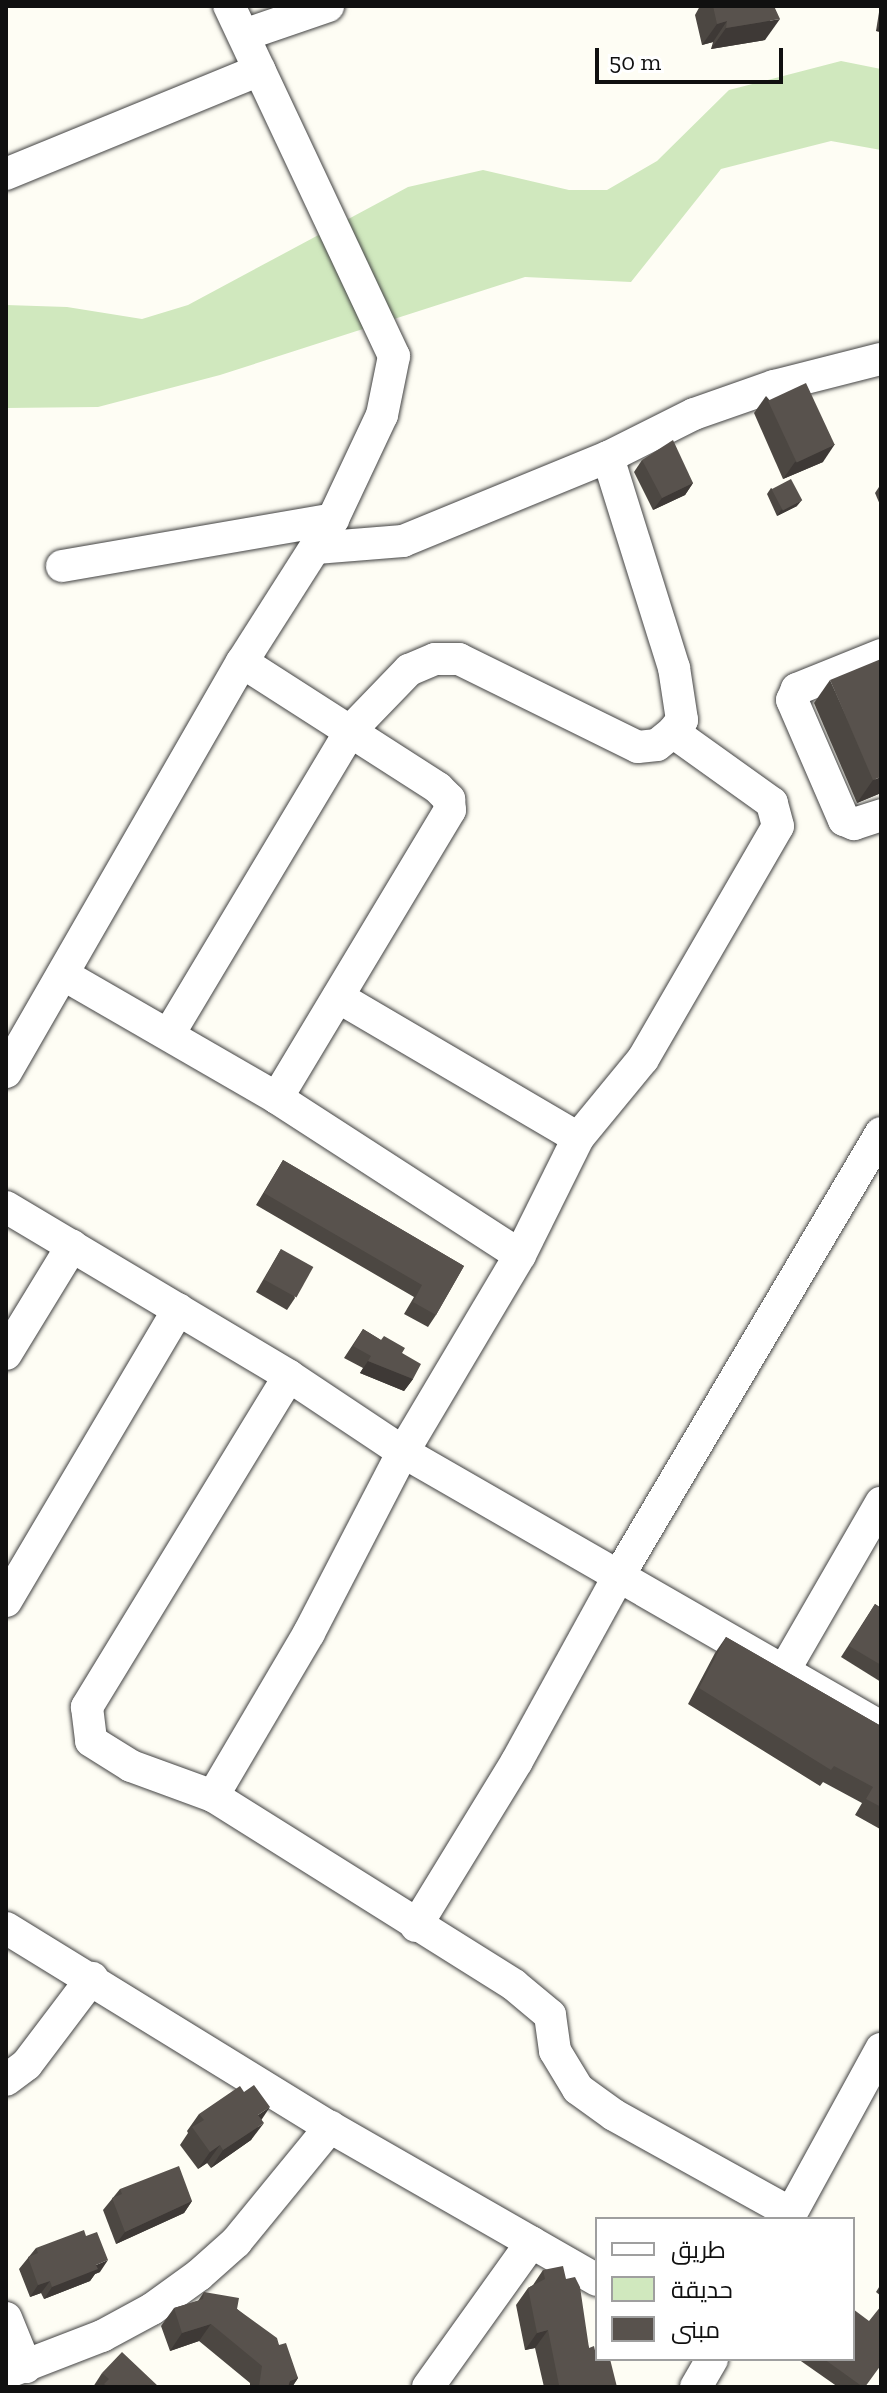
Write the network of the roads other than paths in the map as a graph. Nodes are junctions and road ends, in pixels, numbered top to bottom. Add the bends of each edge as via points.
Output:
1 (229, 6) edge
2 (328, 6) edge
3 (244, 35) junction
4 (259, 70) junction
5 (6, 174) edge
6 (881, 359) edge
7 (608, 457) junction
8 (333, 519) junction
9 (316, 548) junction
10 (62, 566) dead end
11 (881, 655) edge
12 (242, 662) junction
13 (350, 731) junction
14 (673, 732) junction
15 (881, 815) edge
16 (64, 975) junction
17 (338, 997) junction
18 (169, 1034) junction
19 (6, 1072) edge
20 (277, 1098) junction
21 (881, 1133) edge
22 (578, 1138) junction
23 (6, 1207) edge
24 (72, 1246) junction
25 (520, 1255) junction
26 (179, 1309) junction
27 (6, 1354) edge
28 (289, 1376) junction
29 (403, 1452) junction
30 (881, 1503) edge
31 (618, 1577) junction
32 (11, 1583) edge
33 (785, 1669) junction
34 (881, 1727) edge
35 (213, 1796) junction
36 (416, 1926) junction
37 (6, 1928) edge
38 (92, 1978) junction
39 (881, 2049) edge
40 (6, 2080) edge
41 (330, 2127) junction
42 (790, 2216) edge
43 (532, 2242) junction
44 (595, 2279) edge
45 (6, 2318) edge
46 (711, 2361) edge
47 (16, 2370) edge
48 (428, 2387) edge
49 (696, 2387) edge

1 - 3 street
2 - 3 street
3 - 4 street
4 - 5 street
4 - 8 street via 394,356 382,415
6 - 7 street via 774,386 694,414
7 - 9 street via 403,541
7 - 14 street via 674,668 682,720
8 - 9 street
8 - 10 street
9 - 12 street
11 - 15 street via 797,689 792,700 844,820 854,824
12 - 13 street
12 - 16 street
13 - 14 street via 409,670 435,659 459,659 638,747 657,745
13 - 17 street via 438,788 449,799 450,810
13 - 18 street
14 - 22 street via 772,803 778,826 643,1059
16 - 18 street
16 - 19 street
17 - 20 street
17 - 22 street
18 - 20 street
20 - 25 street
21 - 31 street
22 - 25 street
23 - 24 street
24 - 26 street
24 - 27 street
25 - 29 street
26 - 28 street
26 - 32 street
28 - 29 street
28 - 35 street via 87,1707 91,1741 131,1766
29 - 31 street
29 - 35 street via 309,1633
30 - 33 street
31 - 33 street
31 - 36 street via 517,1761
33 - 34 street
35 - 36 street
36 - 42 street via 514,1985 550,2015 555,2051 578,2089
37 - 38 street
38 - 40 street via 27,2064
38 - 41 street
39 - 42 street
41 - 43 street
41 - 47 street via 236,2242 199,2275 152,2309 62,2355
43 - 44 street
43 - 48 street
45 - 47 street
46 - 49 street

